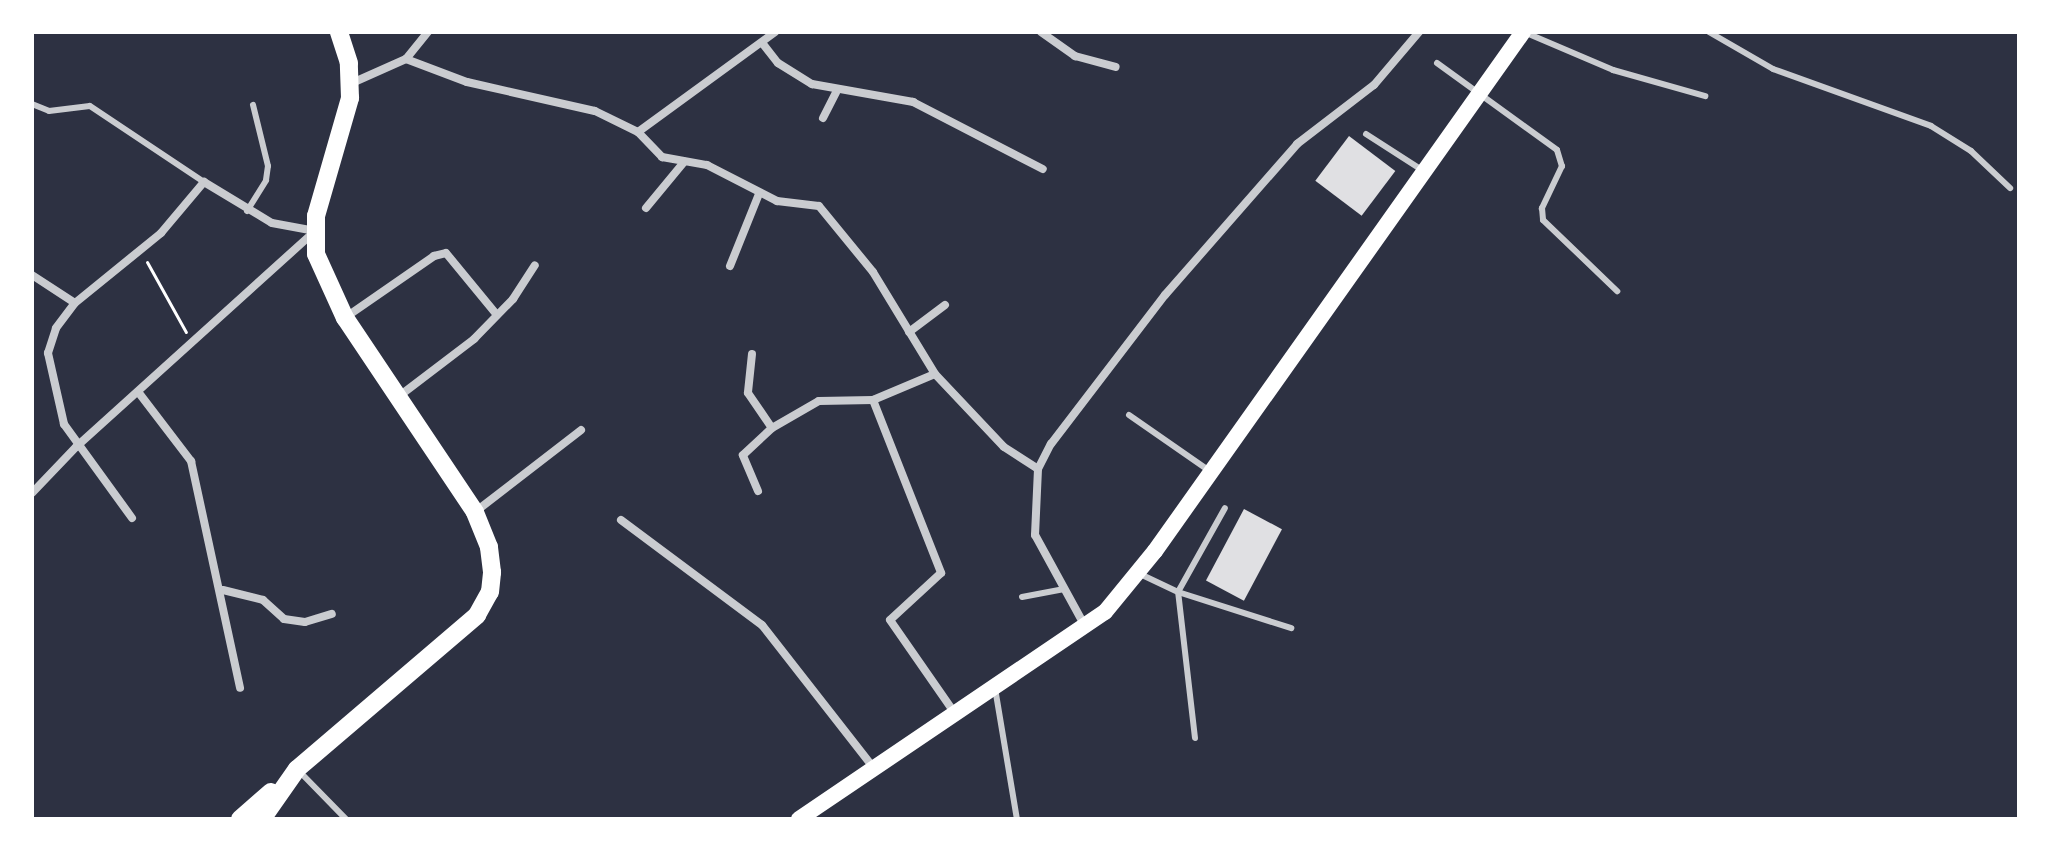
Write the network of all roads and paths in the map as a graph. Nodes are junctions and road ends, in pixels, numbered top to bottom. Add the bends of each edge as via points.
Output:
1 (339, 32) edge
2 (428, 32) edge
3 (775, 32) edge
4 (1041, 32) edge
5 (1419, 32) edge
6 (1523, 32) edge
7 (1709, 32) edge
8 (763, 44) junction
9 (406, 59) junction
10 (1437, 63) dead end
11 (1116, 67) dead end
12 (352, 83) junction
13 (836, 92) junction
14 (1479, 93) junction
15 (1705, 96) dead end
16 (32, 104) edge
17 (253, 105) dead end
18 (823, 118) dead end
19 (638, 132) junction
20 (1366, 134) dead end
21 (684, 162) junction
22 (1043, 169) dead end
23 (1425, 172) junction
24 (204, 182) junction
25 (2010, 188) dead end
26 (759, 194) junction
27 (646, 208) dead end
28 (247, 211) junction
29 (315, 231) junction
30 (141, 252) junction
31 (535, 265) dead end
32 (730, 266) dead end
33 (32, 275) edge
34 (1617, 291) dead end
35 (75, 303) junction
36 (945, 305) dead end
37 (497, 315) junction
38 (345, 318) junction
39 (909, 332) junction
40 (193, 345) junction
41 (752, 354) dead end
42 (935, 374) junction
43 (139, 393) junction
44 (398, 398) junction
45 (873, 400) junction
46 (1129, 415) dead end
47 (772, 428) junction
48 (581, 430) dead end
49 (76, 447) junction
50 (1038, 469) junction
51 (1211, 473) junction
52 (758, 491) dead end
53 (32, 493) edge
54 (1225, 508) dead end
55 (475, 512) junction
56 (132, 518) dead end
57 (621, 520) dead end
58 (1138, 573) junction
59 (1064, 589) junction
60 (223, 590) junction
61 (1178, 592) junction
62 (1022, 597) dead end
63 (332, 614) dead end
64 (1087, 628) junction
65 (1291, 628) dead end
66 (240, 688) dead end
67 (995, 688) junction
68 (954, 712) junction
69 (1195, 738) dead end
70 (873, 767) junction
71 (297, 769) junction
72 (240, 819) edge
73 (262, 819) edge
74 (346, 819) edge
75 (799, 819) edge
76 (1017, 819) edge

1 - 12 main road
2 - 9 street
3 - 8 street
4 - 11 street via 1075,56
5 - 50 street via 1374,85 1297,144 1165,295
6 - 14 main road
6 - 15 lane via 1613,70
7 - 25 lane via 1773,69 1931,126 1971,151
8 - 13 street via 795,75
8 - 19 street
9 - 12 street
9 - 19 street via 467,82 595,111
10 - 14 lane
12 - 29 main road
13 - 18 street
13 - 22 street via 913,102
14 - 23 main road
14 - 34 lane via 1557,150 1562,166 1542,208 1543,220
16 - 24 lane via 49,111 90,106
17 - 28 lane via 268,166
19 - 21 street via 662,157
20 - 23 lane
21 - 26 street via 707,165
21 - 27 street
23 - 51 main road
24 - 28 street
24 - 30 street
26 - 32 street
26 - 39 street via 805,201 831,215
28 - 29 street via 272,223
29 - 38 main road via 322,275
29 - 40 street
30 - 35 street
30 - 40 path
31 - 37 street
33 - 35 street
35 - 49 street via 56,328 48,353 64,424
36 - 39 street
37 - 38 street via 446,253
37 - 44 street
38 - 44 main road
39 - 42 street
40 - 43 street
41 - 47 street via 745,378 748,393
42 - 45 street
42 - 50 street via 1004,447
43 - 49 street
43 - 60 street via 191,461
44 - 55 main road
45 - 47 street via 819,401
45 - 68 street via 941,573 890,620
46 - 51 lane
47 - 52 street via 743,455
48 - 55 street
49 - 53 street
49 - 56 street
50 - 59 street via 1035,535
51 - 58 main road
54 - 61 lane
55 - 71 main road via 492,572 490,592 477,615
57 - 70 street via 762,625
58 - 61 lane
58 - 64 main road
59 - 62 lane
59 - 64 street
60 - 63 street via 263,600 284,619 305,622
60 - 66 street
61 - 65 lane
61 - 69 lane
64 - 67 main road
67 - 68 main road
67 - 76 lane
68 - 70 main road
70 - 75 main road
71 - 72 main road
71 - 73 main road
71 - 74 lane

